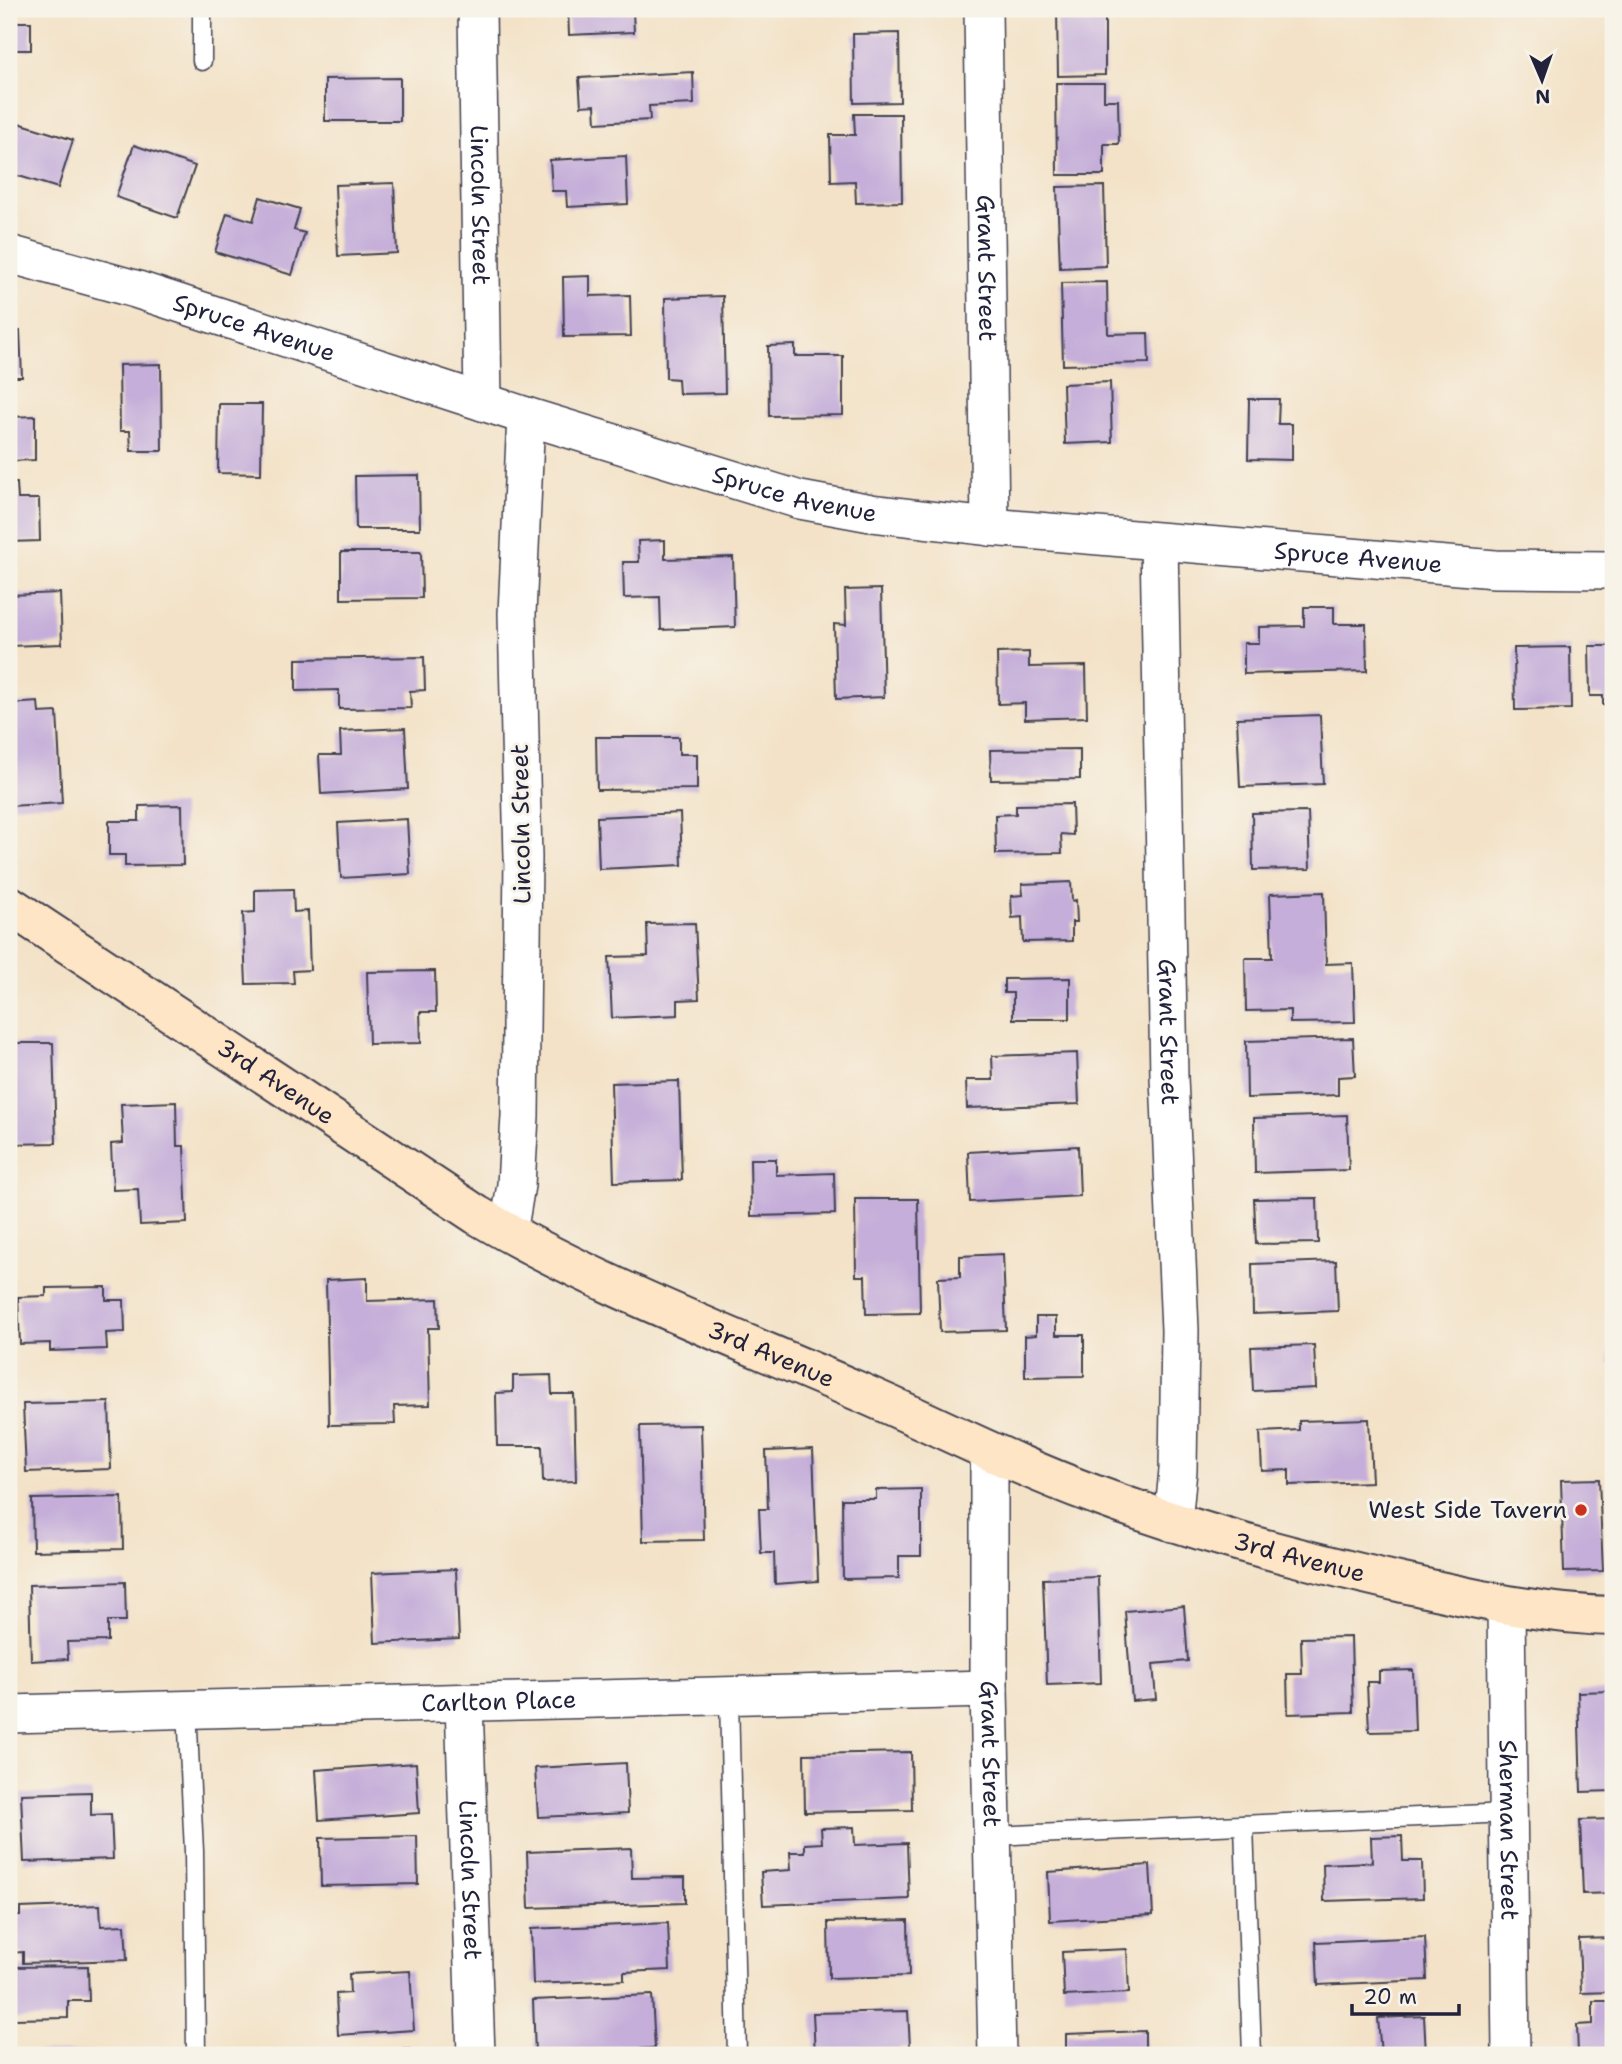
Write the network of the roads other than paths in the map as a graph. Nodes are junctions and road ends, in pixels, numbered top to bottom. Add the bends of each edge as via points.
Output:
1 (202, 9) edge
2 (477, 9) edge
3 (982, 9) edge
4 (202, 61) dead end
5 (9, 254) edge
6 (483, 402) junction
7 (526, 416) junction
8 (990, 527) junction
9 (1159, 542) junction
10 (1613, 570) edge
11 (17, 918) edge
12 (508, 1233) junction
13 (989, 1451) junction
14 (1172, 1523) junction
15 (1506, 1606) junction
16 (1613, 1616) edge
17 (989, 1689) junction
18 (729, 1696) junction
19 (464, 1703) junction
20 (187, 1710) junction
21 (9, 1714) edge
22 (1508, 1813) junction
23 (1244, 1825) junction
24 (993, 1836) junction
25 (196, 2055) edge
26 (476, 2055) edge
27 (737, 2055) edge
28 (997, 2055) edge
29 (1252, 2055) edge
30 (1511, 2055) edge

1 - 4 lane
2 - 6 street, Lincoln Street
3 - 8 street, Grant Street
5 - 6 street, Spruce Avenue via 135,289
6 - 7 street, Spruce Avenue
7 - 8 street, Spruce Avenue via 800,500
7 - 12 street, Lincoln Street via 517,614 523,858 520,1116
8 - 9 street, Spruce Avenue
9 - 10 street, Spruce Avenue via 1495,569
9 - 14 street, Grant Street via 1169,1063 1180,1330 1178,1469
11 - 12 street, 3rd Avenue
12 - 13 street, 3rd Avenue via 600,1280
13 - 14 street, 3rd Avenue
13 - 17 street, Grant Street
14 - 15 street, 3rd Avenue via 1315,1563
15 - 16 street, 3rd Avenue
15 - 22 street, Sherman Street
17 - 18 street, Carlton Place
17 - 24 street, Grant Street
18 - 19 street, Carlton Place
18 - 27 lane
19 - 20 street, Carlton Place
19 - 26 street, Lincoln Street
20 - 21 street, Carlton Place
20 - 25 lane
22 - 23 lane
22 - 30 street, Sherman Street
23 - 24 lane
23 - 29 lane
24 - 28 street, Grant Street

